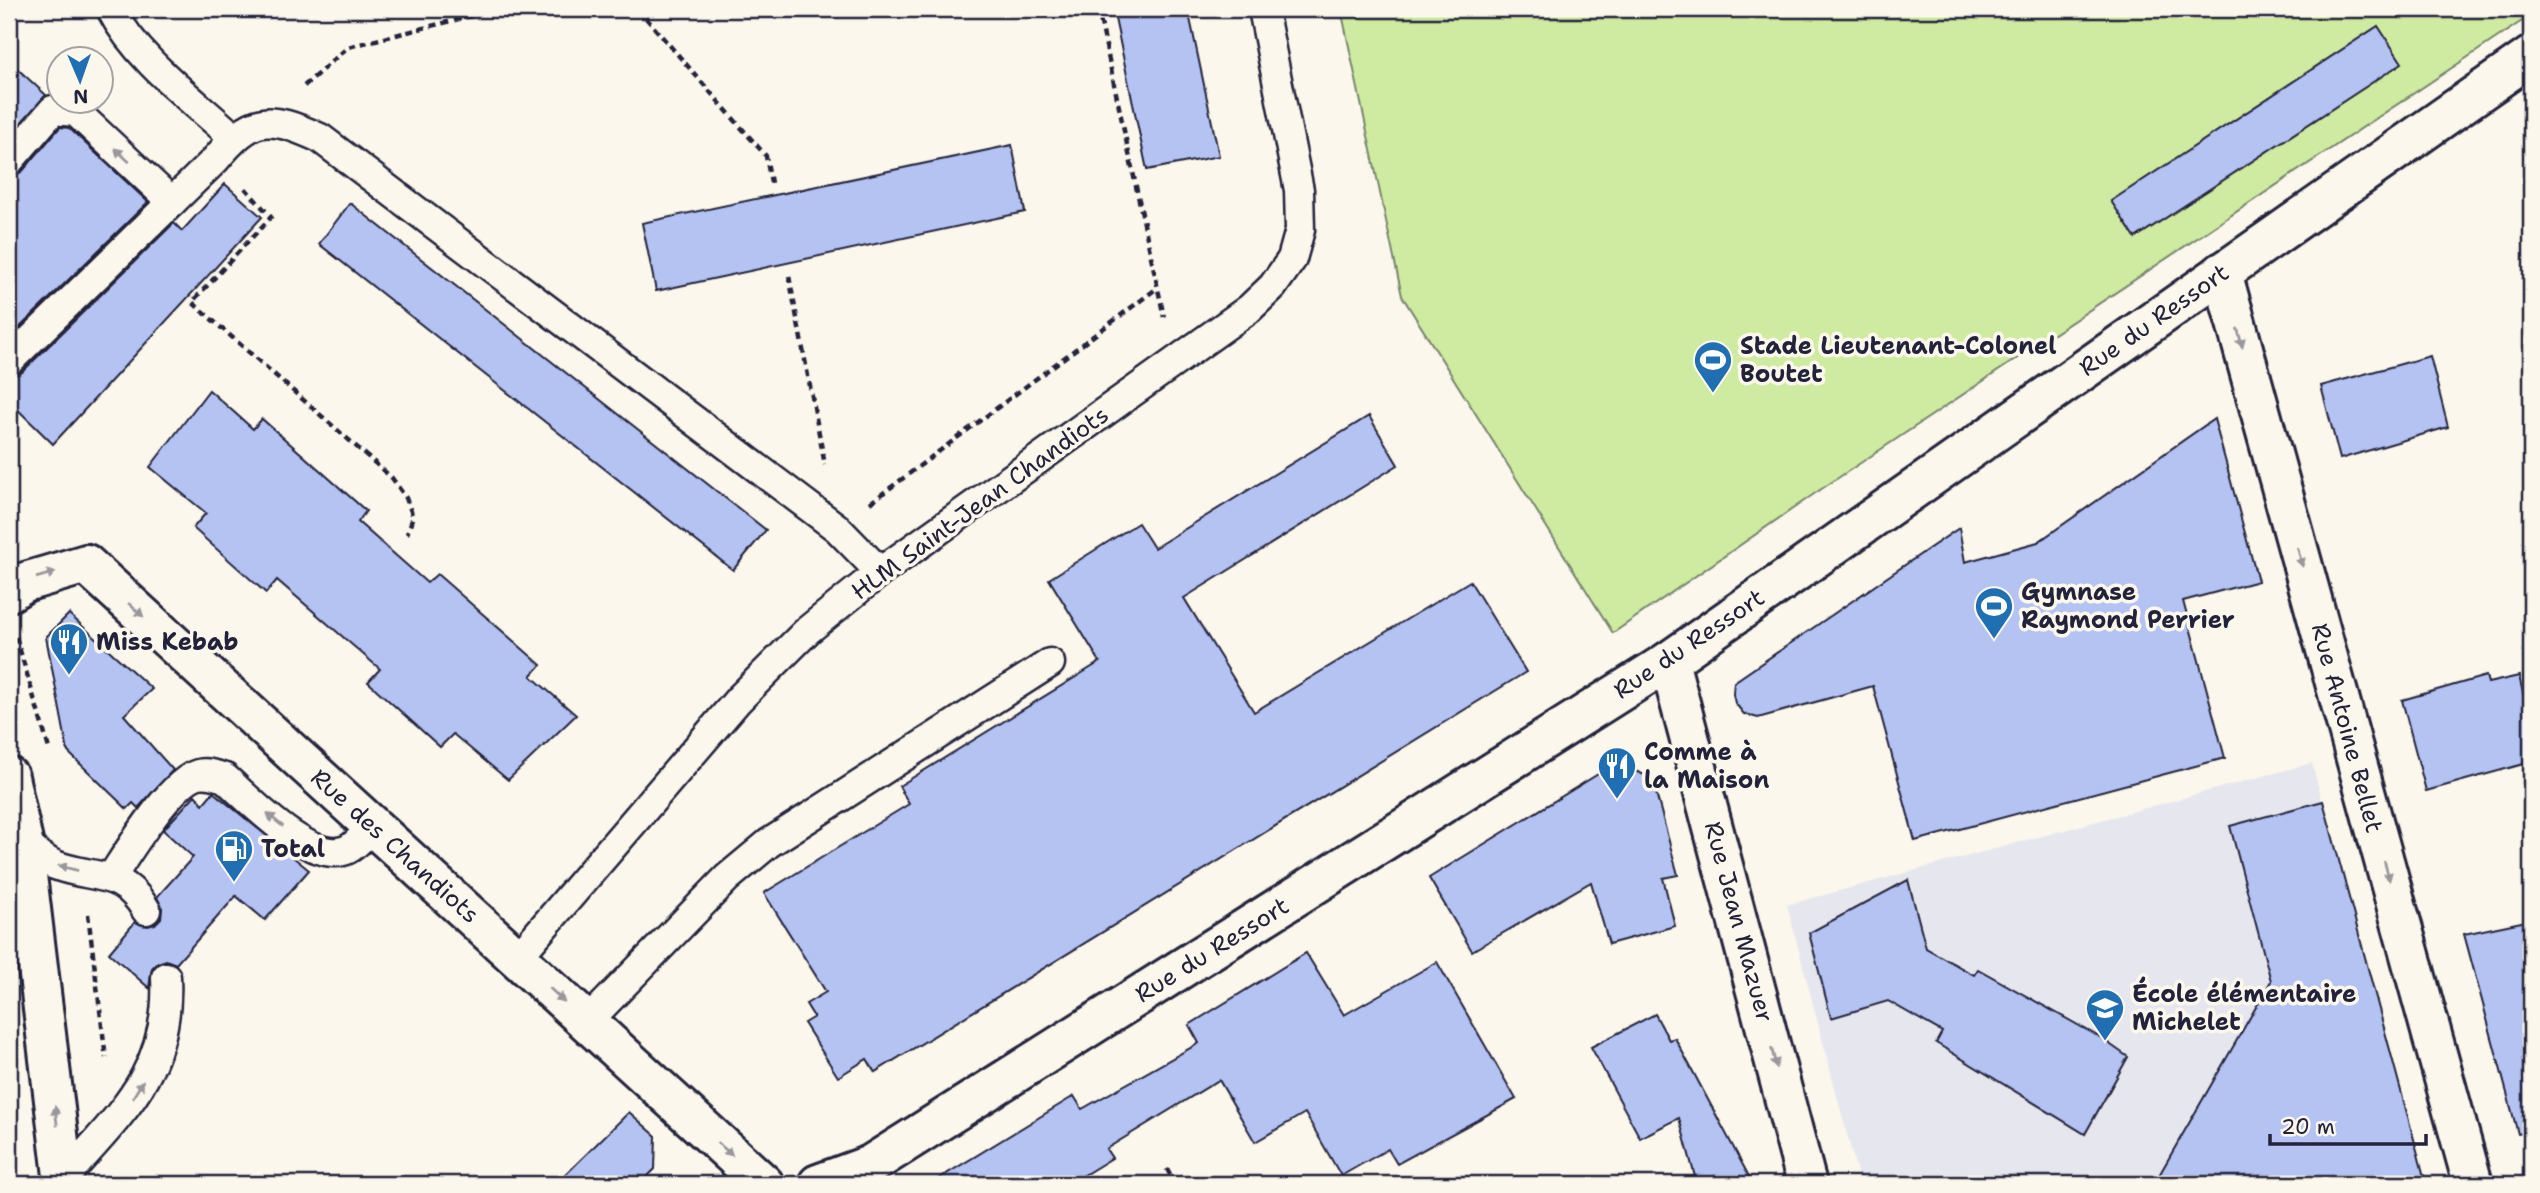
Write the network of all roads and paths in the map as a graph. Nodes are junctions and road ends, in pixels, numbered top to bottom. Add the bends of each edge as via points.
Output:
1 (111, 9) edge
2 (499, 9) edge
3 (638, 9) edge
4 (1098, 9) edge
5 (1264, 9) edge
6 (2531, 56) edge
7 (288, 124) junction
8 (234, 138) junction
9 (215, 160) junction
10 (9, 161) edge
11 (771, 183) dead end
12 (172, 202) junction
13 (2222, 272) junction
14 (789, 276) dead end
15 (1156, 289) junction
16 (9, 361) edge
17 (1176, 362) junction
18 (837, 528) junction
19 (407, 534) dead end
20 (880, 572) junction
21 (9, 592) edge
22 (1669, 661) junction
23 (1050, 663) dead end
24 (9, 776) edge
25 (373, 827) junction
26 (23, 842) junction
27 (111, 878) junction
28 (146, 910) dead end
29 (517, 958) junction
30 (166, 977) dead end
31 (587, 1022) junction
32 (1167, 1169) dead end
33 (64, 1181) edge
34 (764, 1184) edge
35 (818, 1184) edge
36 (1175, 1184) edge
37 (1807, 1184) edge
38 (2473, 1184) edge

1 - 8 lane via 137,49
2 - 7 path via 348,47 293,97
3 - 11 path via 766,156
4 - 15 path
5 - 17 lane, HLM Saint-Jean Chandiots via 1299,190 1300,230 1292,259 1273,286
6 - 13 street, Rue du Ressort
7 - 8 lane via 249,127
7 - 18 lane via 320,138
8 - 9 lane
9 - 12 lane
9 - 19 path via 271,217 192,302 392,478 413,517
12 -> 10 lane via 76,112 53,110
12 - 16 lane
13 - 22 street, Rue du Ressort
13 -> 38 street, Rue Antoine Bellet
14 - 18 path
15 - 17 path
15 - 18 path
17 - 20 lane, HLM Saint-Jean Chandiots
18 - 20 lane
20 - 29 lane, HLM Saint-Jean Chandiots via 808,630 738,700
21 -> 25 street, Rue des Chandiots via 25,582 86,564
22 - 35 street, Rue du Ressort via 905,1144 870,1165
22 -> 37 street, Rue Jean Mazuer
23 - 31 lane via 769,843 727,878
24 - 26 street
25 -> 27 lane via 345,851 326,852 304,844 225,778 197,774 183,782
25 - 29 street, Rue des Chandiots
27 -> 26 lane via 52,864
33 -> 26 street
27 - 28 lane via 136,893
29 -> 31 street, Rue des Chandiots
33 -> 30 lane via 132,1100 153,1064 166,1019
31 -> 34 street, Rue des Chandiots
32 - 36 path

